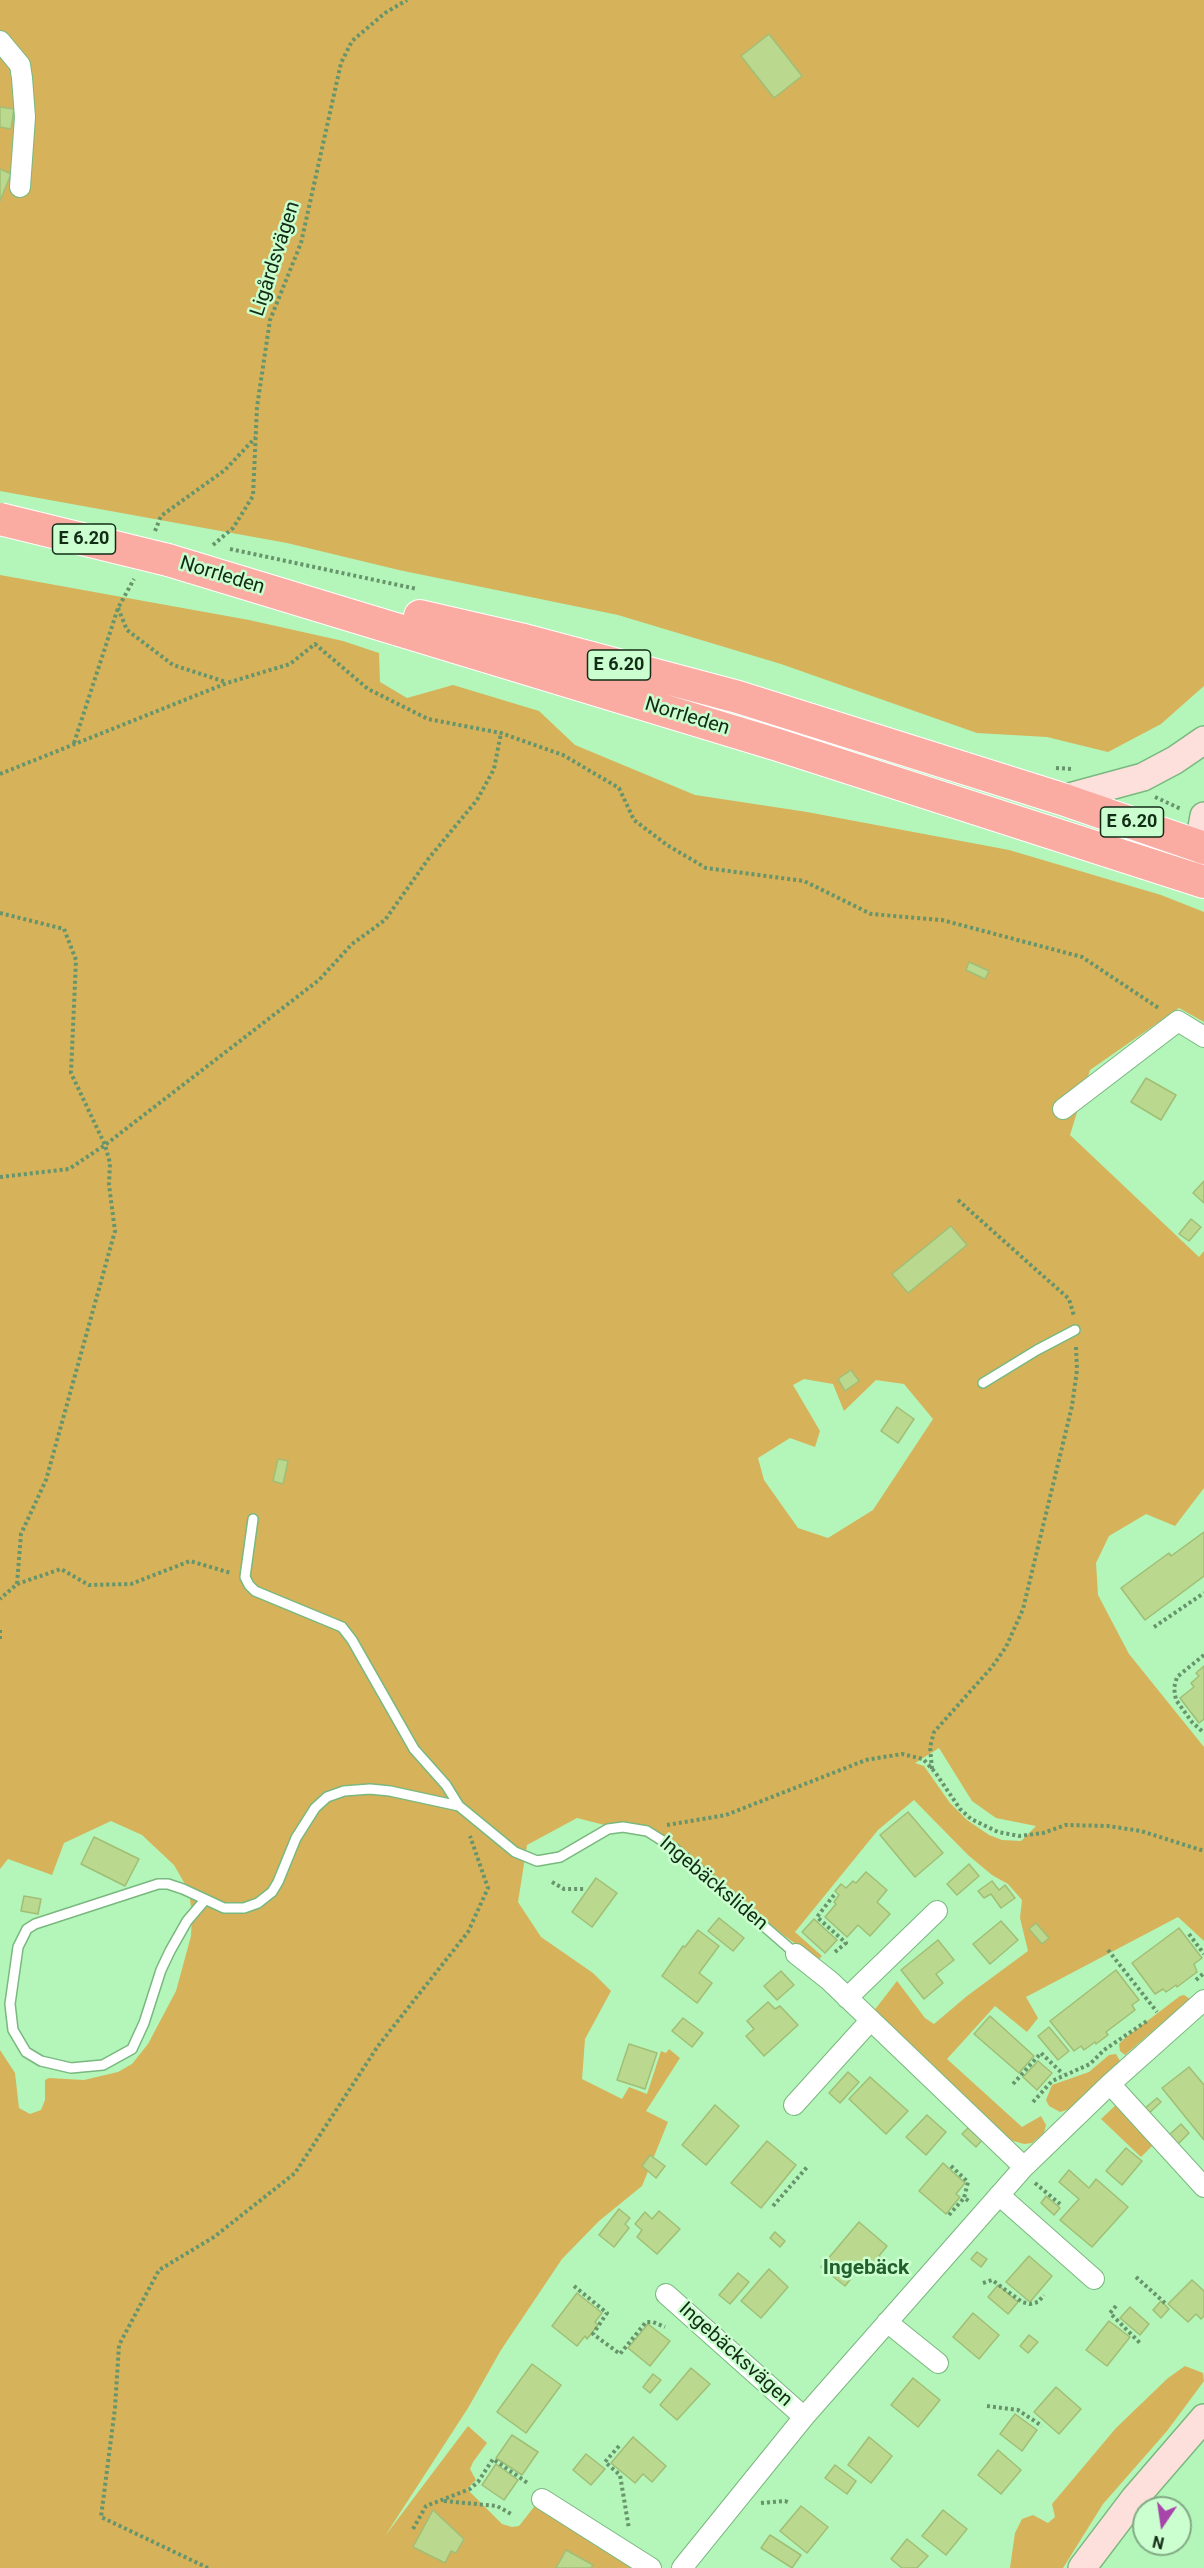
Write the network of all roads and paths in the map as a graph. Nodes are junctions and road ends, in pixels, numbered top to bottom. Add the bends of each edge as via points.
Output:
1 (407, 0) edge
2 (0, 41) edge
3 (20, 187) dead end
4 (256, 437) junction
5 (0, 519) edge
6 (213, 545) dead end
7 (160, 549) junction
8 (138, 571) dead end
9 (118, 608) junction
10 (227, 682) junction
11 (501, 733) junction
12 (1204, 740) edge
13 (74, 744) junction
14 (0, 774) edge
15 (1062, 799) junction
16 (1204, 816) edge
17 (1204, 849) edge
18 (1112, 852) junction
19 (1204, 882) edge
20 (0, 913) edge
21 (1178, 1021) junction
22 (1204, 1037) edge
23 (1063, 1109) dead end
24 (105, 1145) junction
25 (0, 1177) edge
26 (958, 1200) dead end
27 (1075, 1330) junction
28 (984, 1383) dead end
29 (253, 1519) dead end
30 (245, 1577) junction
31 (17, 1584) junction
32 (1204, 1593) edge
33 (0, 1599) edge
34 (1154, 1627) dead end
35 (0, 1630) edge
36 (0, 1639) edge
37 (1204, 1654) edge
38 (1204, 1733) edge
39 (932, 1768) junction
40 (459, 1806) junction
41 (476, 1821) junction
42 (647, 1832) junction
43 (1204, 1851) edge
44 (552, 1882) dead end
45 (584, 1889) dead end
46 (834, 1896) dead end
47 (205, 1900) junction
48 (938, 1911) dead end
49 (1188, 1934) dead end
50 (1108, 1950) dead end
51 (836, 1952) dead end
52 (796, 1954) joint
53 (1204, 1954) edge
54 (847, 1998) junction
55 (1165, 2005) dead end
56 (1201, 2009) edge
57 (1157, 2012) junction
58 (870, 2021) junction
59 (1064, 2075) junction
60 (1014, 2084) dead end
61 (1110, 2084) junction
62 (1033, 2102) dead end
63 (794, 2105) dead end
64 (808, 2166) dead end
65 (951, 2166) dead end
66 (1022, 2169) junction
67 (1204, 2187) edge
68 (999, 2195) junction
69 (964, 2198) junction
70 (1060, 2204) dead end
71 (773, 2206) dead end
72 (983, 2213) junction
73 (949, 2215) dead end
74 (1136, 2277) dead end
75 (1094, 2279) dead end
76 (983, 2283) dead end
77 (574, 2286) dead end
78 (666, 2294) dead end
79 (1044, 2295) dead end
80 (1166, 2304) dead end
81 (1116, 2306) dead end
82 (887, 2322) junction
83 (665, 2327) dead end
84 (1141, 2344) dead end
85 (938, 2363) dead end
86 (987, 2406) dead end
87 (804, 2416) junction
88 (1204, 2418) edge
89 (1042, 2426) dead end
90 (619, 2446) dead end
91 (539, 2494) joint
92 (440, 2500) junction
93 (790, 2503) dead end
94 (754, 2504) dead end
95 (511, 2514) dead end
96 (413, 2529) dead end
97 (629, 2530) dead end
98 (208, 2568) edge
99 (651, 2568) edge
100 (682, 2568) edge
101 (1082, 2568) edge

1 - 4 path, Ligårdsvägen via 352,41 341,63 301,243 270,320
2 - 3 street via 20,65 22,78 25,117
4 - 6 path, Ligårdsvägen via 253,496 233,528
4 - 7 path via 225,470 161,516
5 - 7 highway, Norrleden / E 6.20, bridge
7 - 15 highway, Norrleden / E 6.20 via 738,697
7 - 18 highway, Norrleden / E 6.20
8 - 9 path
9 - 10 path via 127,630 173,665
9 - 13 path
10 - 11 path via 290,664 315,644 369,689 428,718
10 - 13 path
11 - 21 path via 562,754 619,788 634,820 706,868 804,881 871,914 942,920 1082,957
11 - 24 path via 494,769 477,800 385,920 352,944 319,980
12 - 15 main road via 1143,777
13 - 14 path
15 - 17 highway, Norrleden / E 6.20
16 - 17 main road
17 - 18 main road via 1167,856
18 - 19 highway, Norrleden / E 6.20
20 - 24 path via 64,929 76,960 71,1074
21 - 22 street
21 - 23 street
24 - 25 path via 69,1169
24 - 31 path via 115,1231 46,1480 21,1534
26 - 27 path via 1069,1299
27 - 28 lane
27 - 39 path via 1077,1370 1072,1406 1023,1609 992,1667 934,1732 930,1748
29 - 30 lane
30 - 31 path via 190,1561 131,1584 89,1586 61,1569
30 - 40 lane via 255,1591 342,1627 414,1749
31 - 33 path
32 - 34 path
35 - 36 path
37 - 38 path via 1177,1677 1174,1688 1176,1700
39 - 42 path via 923,1759 902,1754 866,1760 726,1815 648,1827
39 - 43 path via 960,1809 998,1832 1019,1836 1066,1826 1108,1826 1141,1831
40 - 41 lane, Ingebäcksliden
40 - 47 lane, Ingebäcksliden via 370,1789 327,1797 305,1822 282,1875 262,1901 244,1908 224,1908
41 - 42 lane, Ingebäcksliden via 515,1852 537,1861 560,1857 608,1829 623,1827
41 - 98 path via 467,1826 488,1887 468,1932 378,2046 295,2173 214,2237 159,2270 119,2345 101,2517
42 - 52 lane, Ingebäcksliden via 674,1848
44 - 45 path via 564,1889
46 - 51 path via 817,1917 846,1942
47 - 47 lane, Ingebäcksliden via 170,1951 132,2049 94,2067 61,2067 32,2058 26,2052 13,2030 10,2011 18,1947 27,1929 149,1887 168,1884
48 - 54 street
49 - 53 path
50 - 57 path
52 - 54 street, Ingebäcksliden
54 - 58 street, Ingebäcksliden
55 - 57 path
56 - 61 street, Ingebäcksvägen
57 - 59 path via 1089,2064
58 - 63 street
58 - 66 street, Ingebäcksliden
59 - 60 path via 1041,2053
59 - 62 path via 1052,2081
61 - 66 street, Ingebäcksvägen
61 - 67 street
64 - 71 path
65 - 69 path via 968,2182
66 - 68 street, Ingebäcksvägen
66 - 70 path
68 - 72 street, Ingebäcksvägen
68 - 75 street
69 - 72 path
69 - 73 path
72 - 82 street, Ingebäcksvägen
74 - 80 path
76 - 79 path via 992,2280 1030,2304
77 - 83 path via 607,2313 593,2334 620,2354 646,2322
78 - 87 street, Ingebäcksvägen
81 - 84 path via 1110,2313
82 - 85 street
82 - 87 street, Ingebäcksvägen
86 - 89 path via 1018,2410
87 - 100 street, Ingebäcksvägen
88 - 101 main road via 1135,2498
90 - 97 path via 605,2462 620,2475
91 - 92 path via 493,2459 470,2489
91 - 99 street
92 - 95 path via 497,2506
92 - 96 path via 426,2506
93 - 94 path

